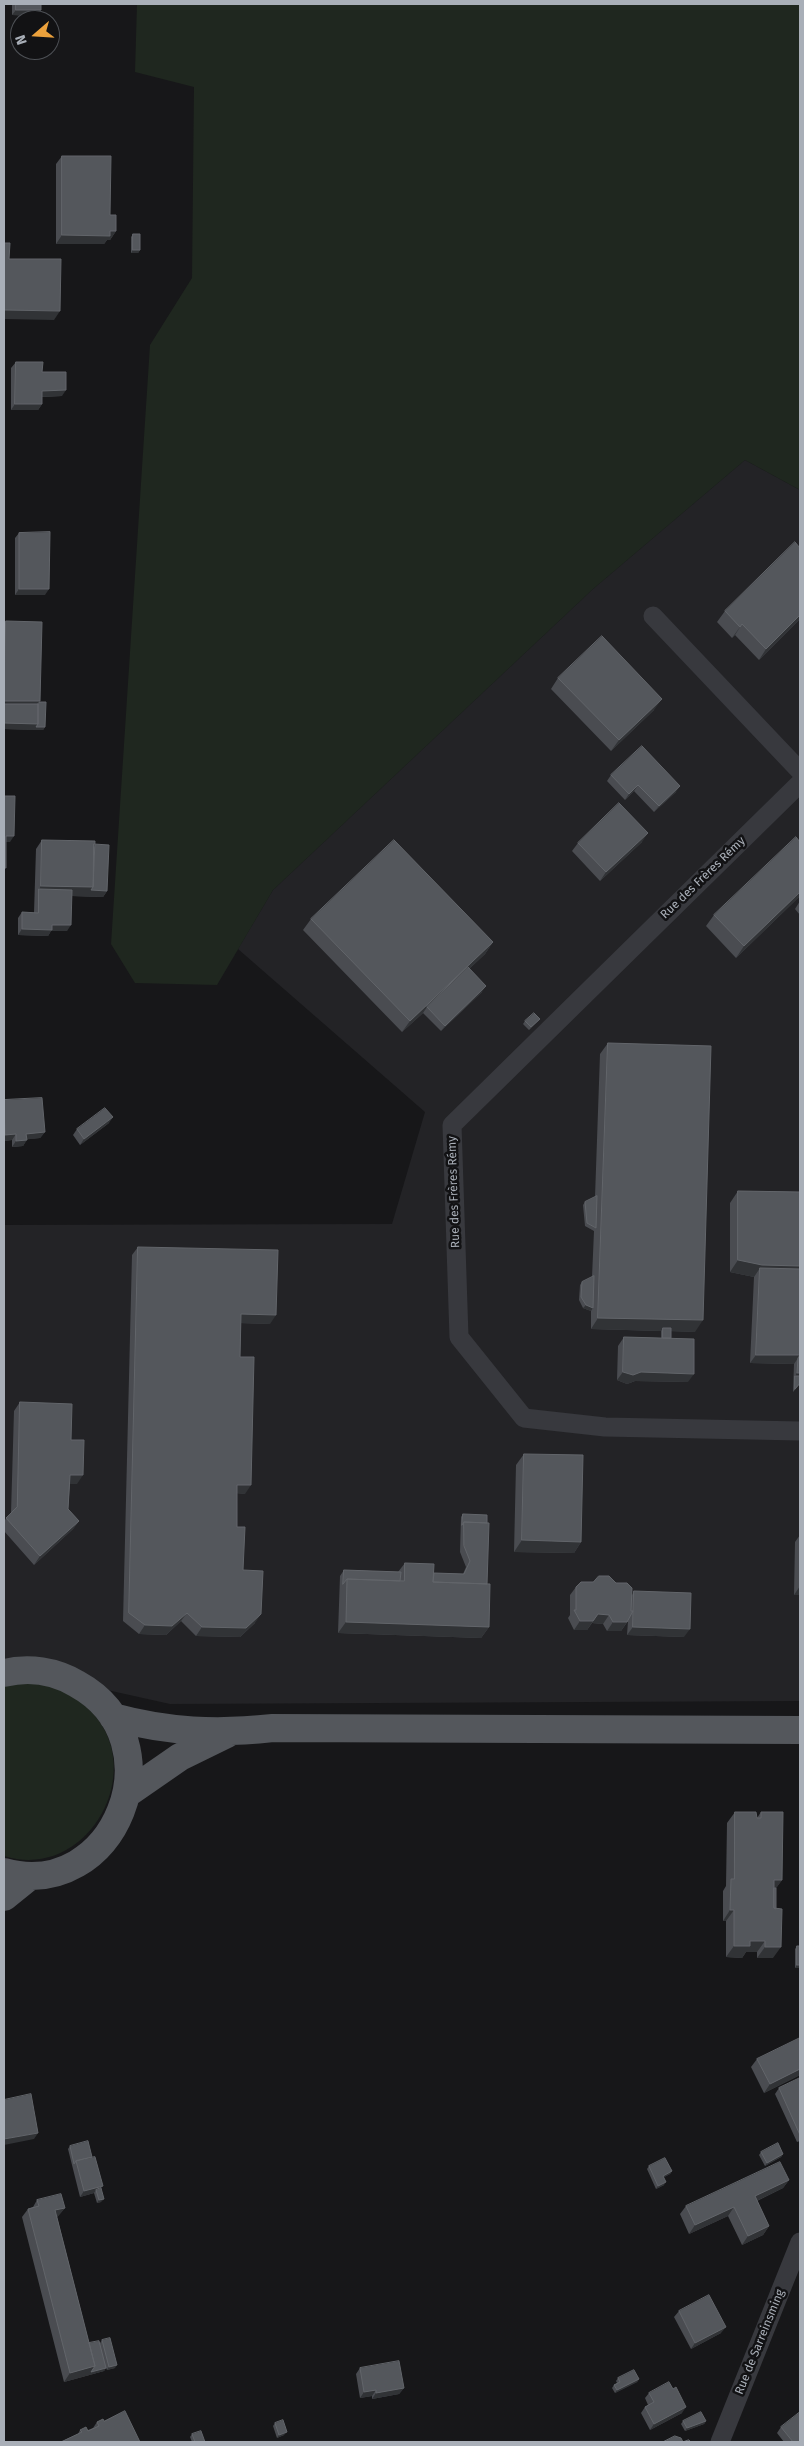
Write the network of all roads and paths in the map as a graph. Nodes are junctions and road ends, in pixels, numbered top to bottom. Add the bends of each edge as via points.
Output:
1 (653, 616) dead end
2 (800, 771) edge
3 (800, 783) edge
4 (800, 1431) edge
5 (6, 1671) edge
6 (113, 1717) junction
7 (800, 1730) edge
8 (229, 1733) junction
9 (128, 1793) junction
10 (17, 1874) edge
11 (4, 1897) edge
12 (800, 2242) edge
13 (720, 2442) edge

1 - 2 street
3 - 4 street, Rue des Frères Rémy via 452,1124 459,1337 524,1418 605,1427
5 - 6 main road via 30,1670 68,1679 86,1688
6 - 8 main road via 153,1727
6 - 9 main road via 128,1754
7 - 8 main road via 273,1728
8 - 9 main road via 180,1757
9 - 10 main road via 121,1815 94,1851 60,1870
10 - 11 main road
12 - 13 street, Rue de Sarreinsming

